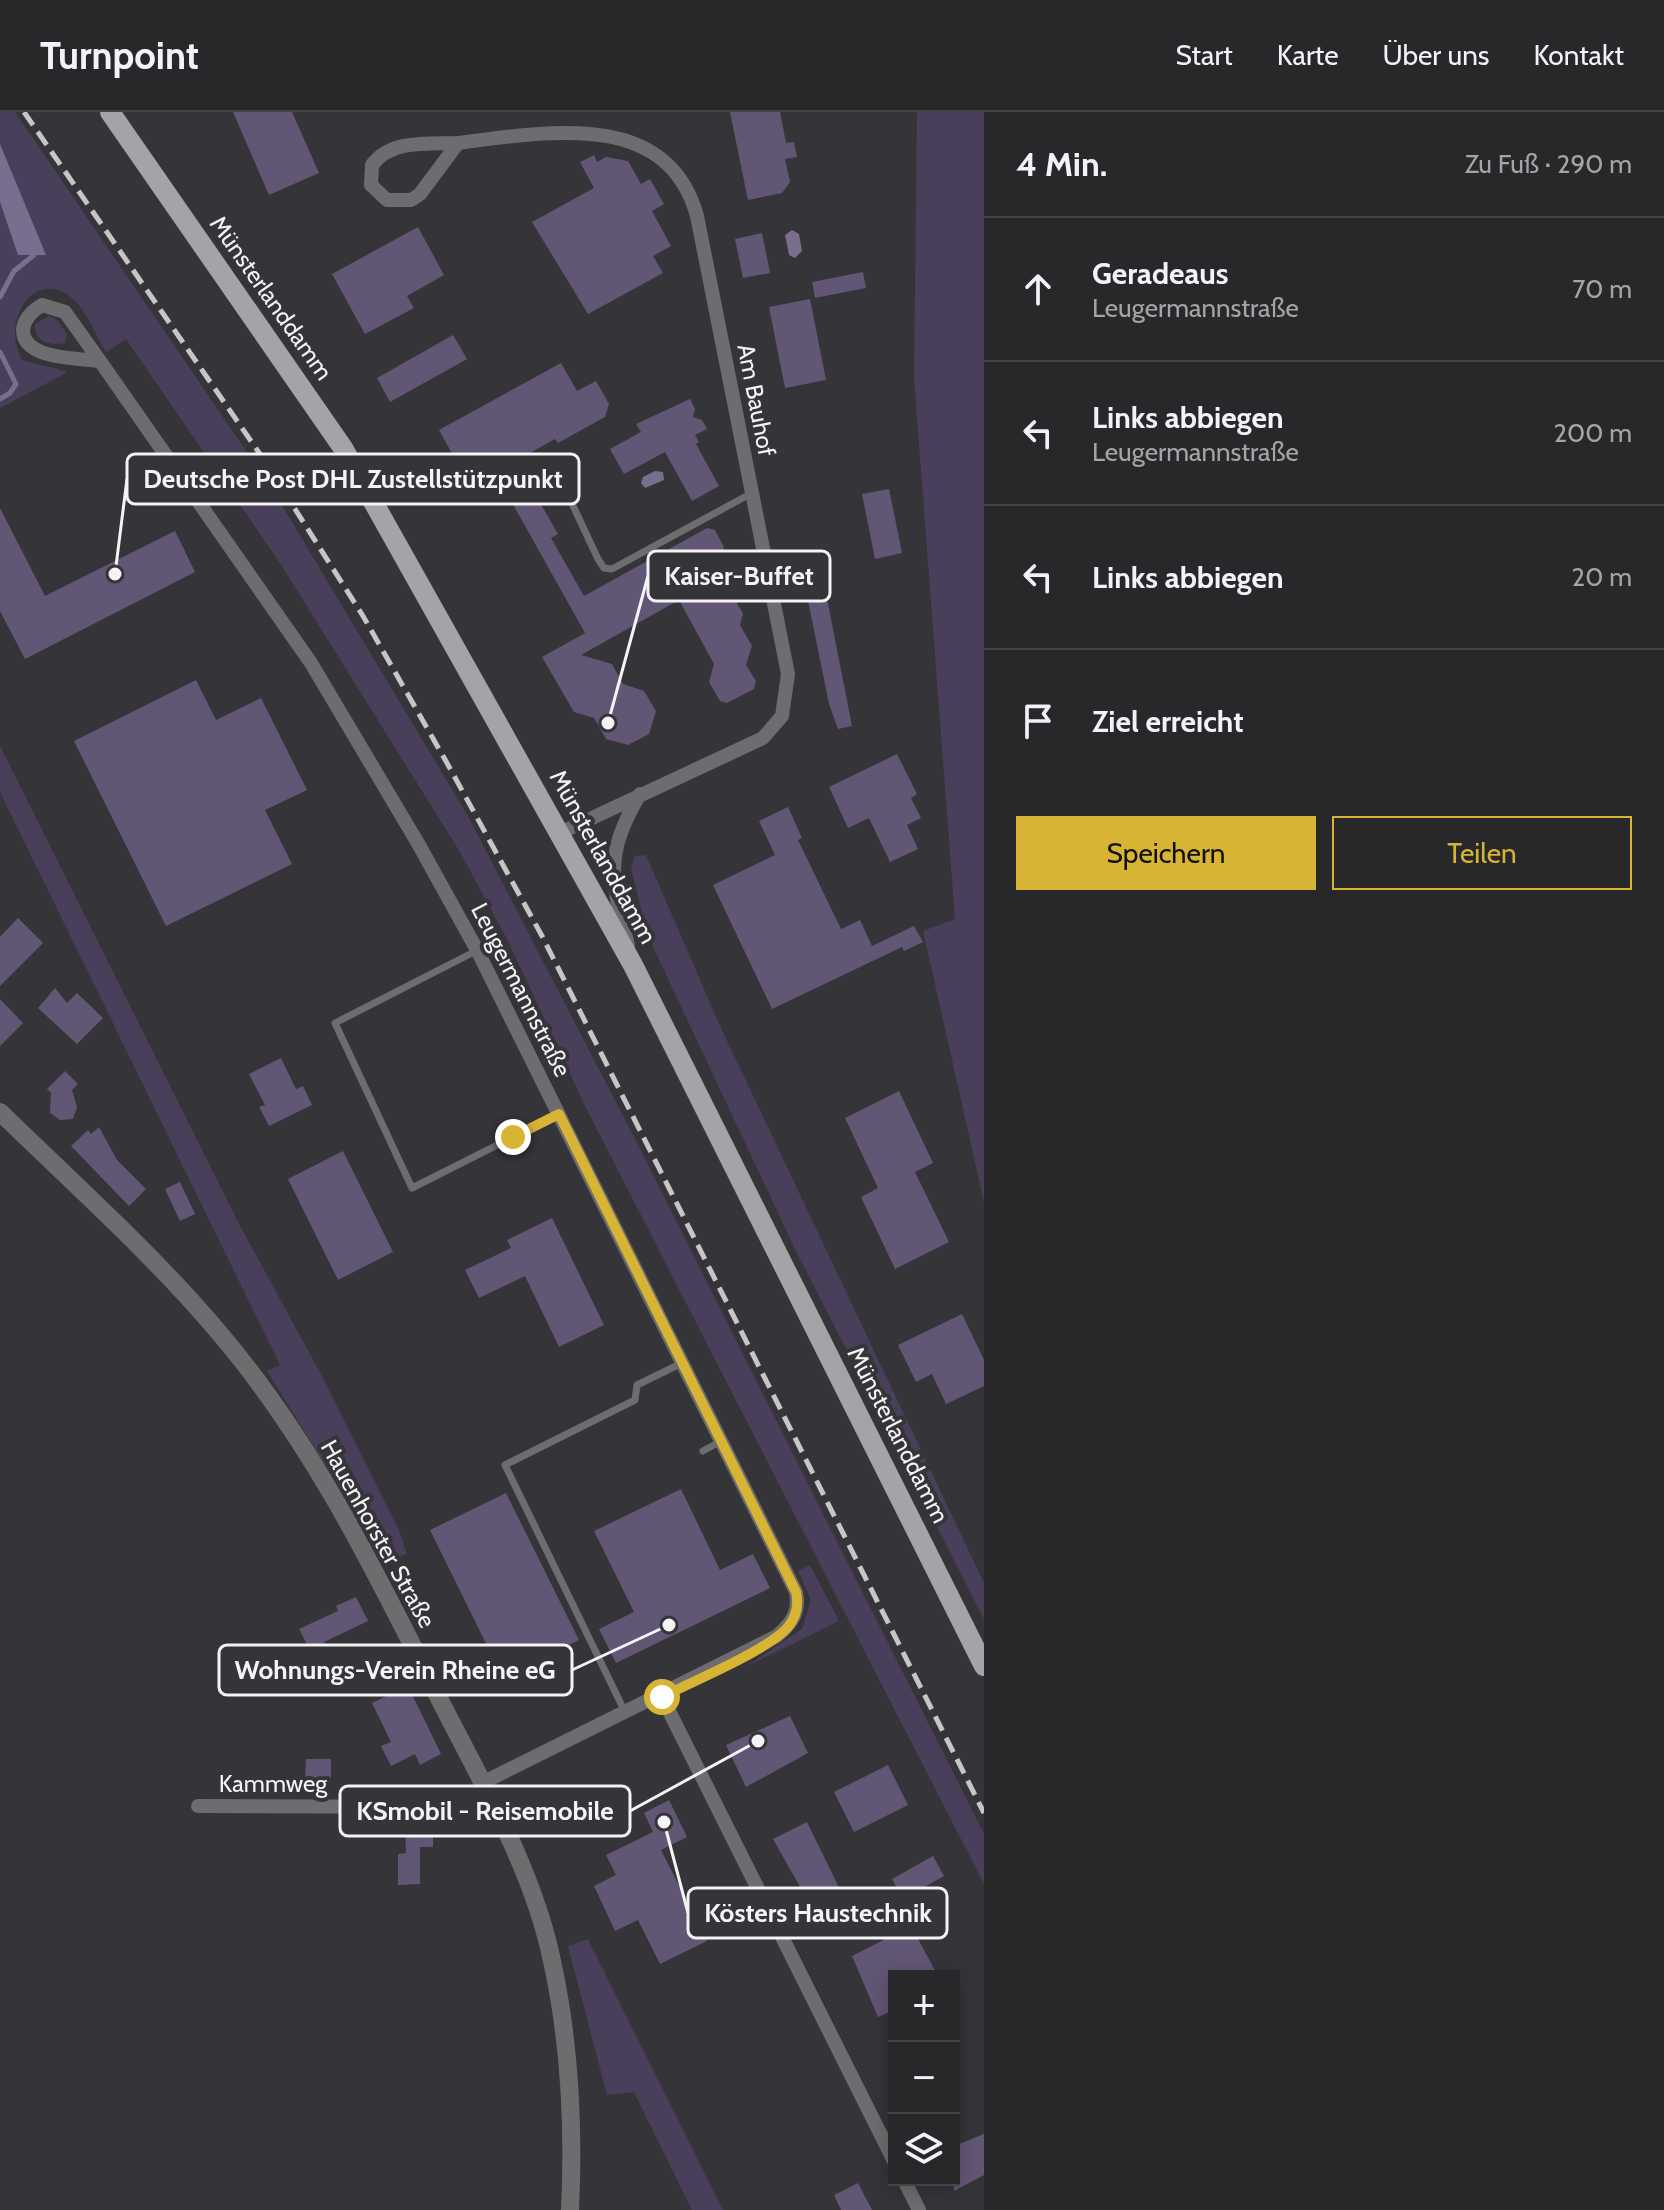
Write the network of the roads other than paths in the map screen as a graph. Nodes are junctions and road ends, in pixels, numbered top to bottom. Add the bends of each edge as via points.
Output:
1 (110, 112) edge
2 (458, 143) junction
3 (100, 361) junction
4 (752, 493) junction
5 (568, 495) dead end
6 (640, 794) junction
7 (560, 833) junction
8 (477, 950) junction
9 (633, 965) junction
10 (0, 1112) edge
11 (559, 1114) junction
12 (684, 1362) junction
13 (723, 1440) junction
14 (703, 1451) dead end
15 (984, 1666) edge
16 (662, 1697) junction
17 (626, 1714) junction
18 (486, 1792) junction
19 (198, 1806) dead end
20 (888, 2149) edge
21 (907, 2186) edge
22 (570, 2210) edge
23 (919, 2210) edge

1 - 7 main road, Münsterlanddamm via 343,448
2 - 2 street, Am Bauhof via 411,200 387,200 371,185 372,165 385,152
2 - 4 street, Am Bauhof via 600,125 653,138 675,159 690,183
3 - 3 street, Leugermannstraße via 65,312 42,305 26,320 26,341 35,350
3 - 8 street, Leugermannstraße via 311,663
4 - 5 lane via 612,569 598,559
4 - 6 street, Am Bauhof via 788,674 782,716 751,747
6 - 7 street, Am Bauhof
6 - 9 street via 621,827 613,857 615,894
7 - 9 main road, Münsterlanddamm
8 - 11 street, Leugermannstraße
8 - 11 lane via 335,1023 412,1188
9 - 15 main road, Münsterlanddamm
10 - 18 street, Hauenhorster Straße via 162,1269 276,1404 359,1539
11 - 12 street, Leugermannstraße
12 - 13 street, Leugermannstraße
12 - 17 lane via 637,1385 635,1400 505,1465
13 - 14 lane
13 - 16 street, Leugermannstraße via 789,1572 798,1604 777,1636
16 - 17 street, Leugermannstraße
16 - 20 street
17 - 18 street, Leugermannstraße
18 - 19 street, Kammweg via 475,1807
18 - 22 street, Hauenhorster Straße via 520,1866 552,1959 569,2058
21 - 23 street

